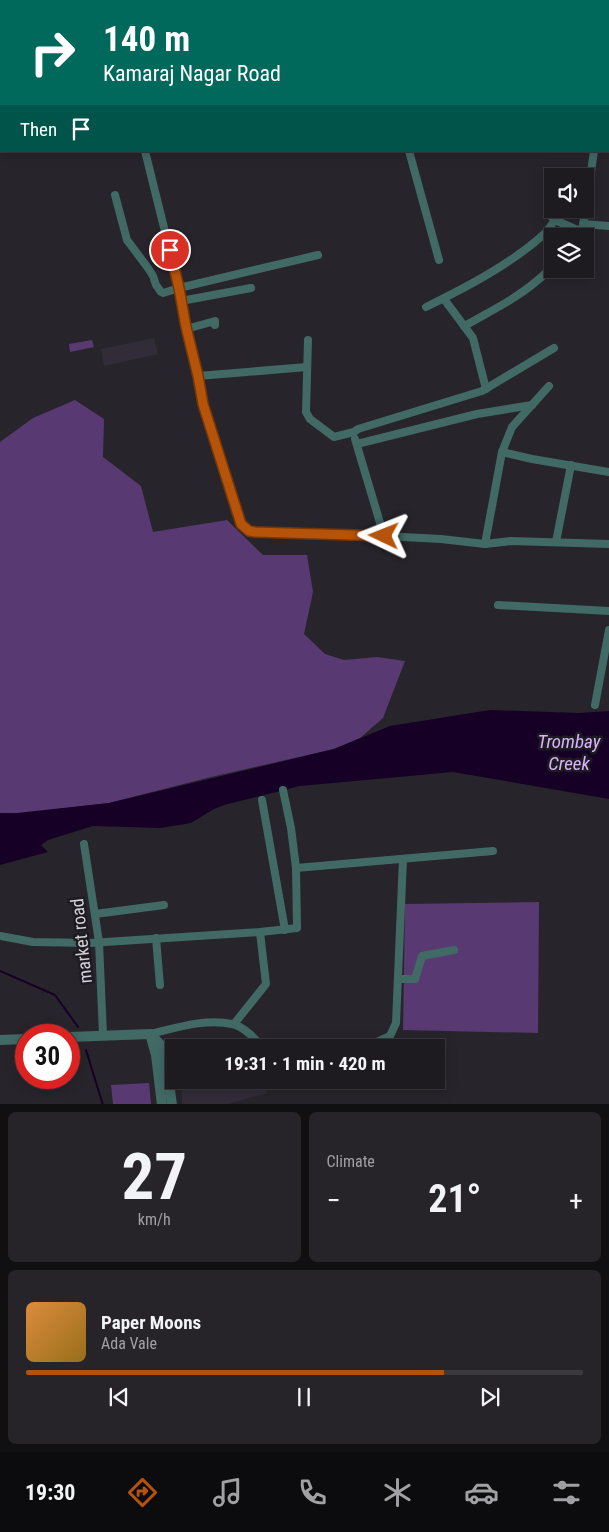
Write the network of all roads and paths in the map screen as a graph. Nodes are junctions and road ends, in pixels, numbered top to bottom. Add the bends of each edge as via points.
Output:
1 (145, 152) edge
2 (409, 152) edge
3 (594, 152) edge
4 (115, 195) dead end
5 (555, 220) joint
6 (583, 224) junction
7 (609, 226) edge
8 (318, 255) dead end
9 (439, 260) dead end
10 (544, 275) edge
11 (179, 288) junction
12 (251, 288) dead end
13 (444, 299) junction
14 (181, 301) junction
15 (426, 307) dead end
16 (215, 325) dead end
17 (464, 326) junction
18 (186, 329) junction
19 (308, 340) dead end
20 (554, 348) dead end
21 (307, 367) junction
22 (198, 376) junction
23 (549, 386) dead end
24 (486, 389) junction
25 (532, 405) junction
26 (354, 432) junction
27 (357, 444) junction
28 (502, 452) junction
29 (571, 465) junction
30 (609, 472) edge
31 (384, 536) junction
32 (556, 542) junction
33 (485, 544) junction
34 (609, 544) edge
35 (498, 604) dead end
36 (609, 611) edge
37 (609, 630) edge
38 (595, 705) dead end
39 (283, 790) dead end
40 (262, 800) dead end
41 (84, 844) dead end
42 (494, 851) dead end
43 (403, 859) junction
44 (296, 868) junction
45 (164, 905) dead end
46 (95, 914) junction
47 (285, 930) junction
48 (260, 932) junction
49 (0, 936) edge
50 (156, 938) junction
51 (99, 942) junction
52 (454, 950) dead end
53 (398, 979) junction
54 (160, 985) dead end
55 (234, 1024) junction
56 (150, 1034) junction
57 (104, 1035) junction
58 (80, 1036) edge
59 (15, 1039) edge
60 (253, 1039) edge
61 (384, 1039) edge
62 (0, 1040) edge
63 (162, 1104) edge
64 (172, 1104) edge

1 - 11 street
2 - 9 street
3 - 6 street
4 - 11 street via 127,240 148,268 158,290
5 - 6 street via 582,232
5 - 13 street via 526,249
6 - 7 street
8 - 11 street
10 - 17 street via 519,296
11 - 14 street
12 - 14 street
13 - 15 street
13 - 17 street
14 - 18 street
16 - 18 street via 215,321
17 - 24 street via 475,342
18 - 22 street
19 - 21 street
20 - 24 street
21 - 22 street
21 - 26 street via 307,416 334,437
22 - 31 street via 203,404 241,524 245,528 255,532
23 - 25 street
24 - 26 street
25 - 27 street via 477,414
25 - 28 street via 512,427
26 - 27 street
27 - 31 street
28 - 29 street
28 - 33 street
29 - 30 street
29 - 32 street
31 - 33 street
32 - 33 street
32 - 34 street
35 - 36 street
37 - 38 street
39 - 44 street
40 - 47 street
41 - 46 street, market road
42 - 43 street
43 - 44 street
43 - 53 street
44 - 47 street via 297,928
45 - 46 street
46 - 51 street, market road
47 - 48 street
48 - 50 street
48 - 55 street via 266,984
49 - 51 street via 33,942
50 - 51 street
50 - 54 street
51 - 57 street, market road
52 - 53 street via 422,956 415,979
53 - 61 street via 396,1023 390,1036
55 - 56 street via 200,1022
55 - 60 street
56 - 57 street
56 - 63 street
56 - 64 street via 165,1054
57 - 58 street
59 - 62 street

